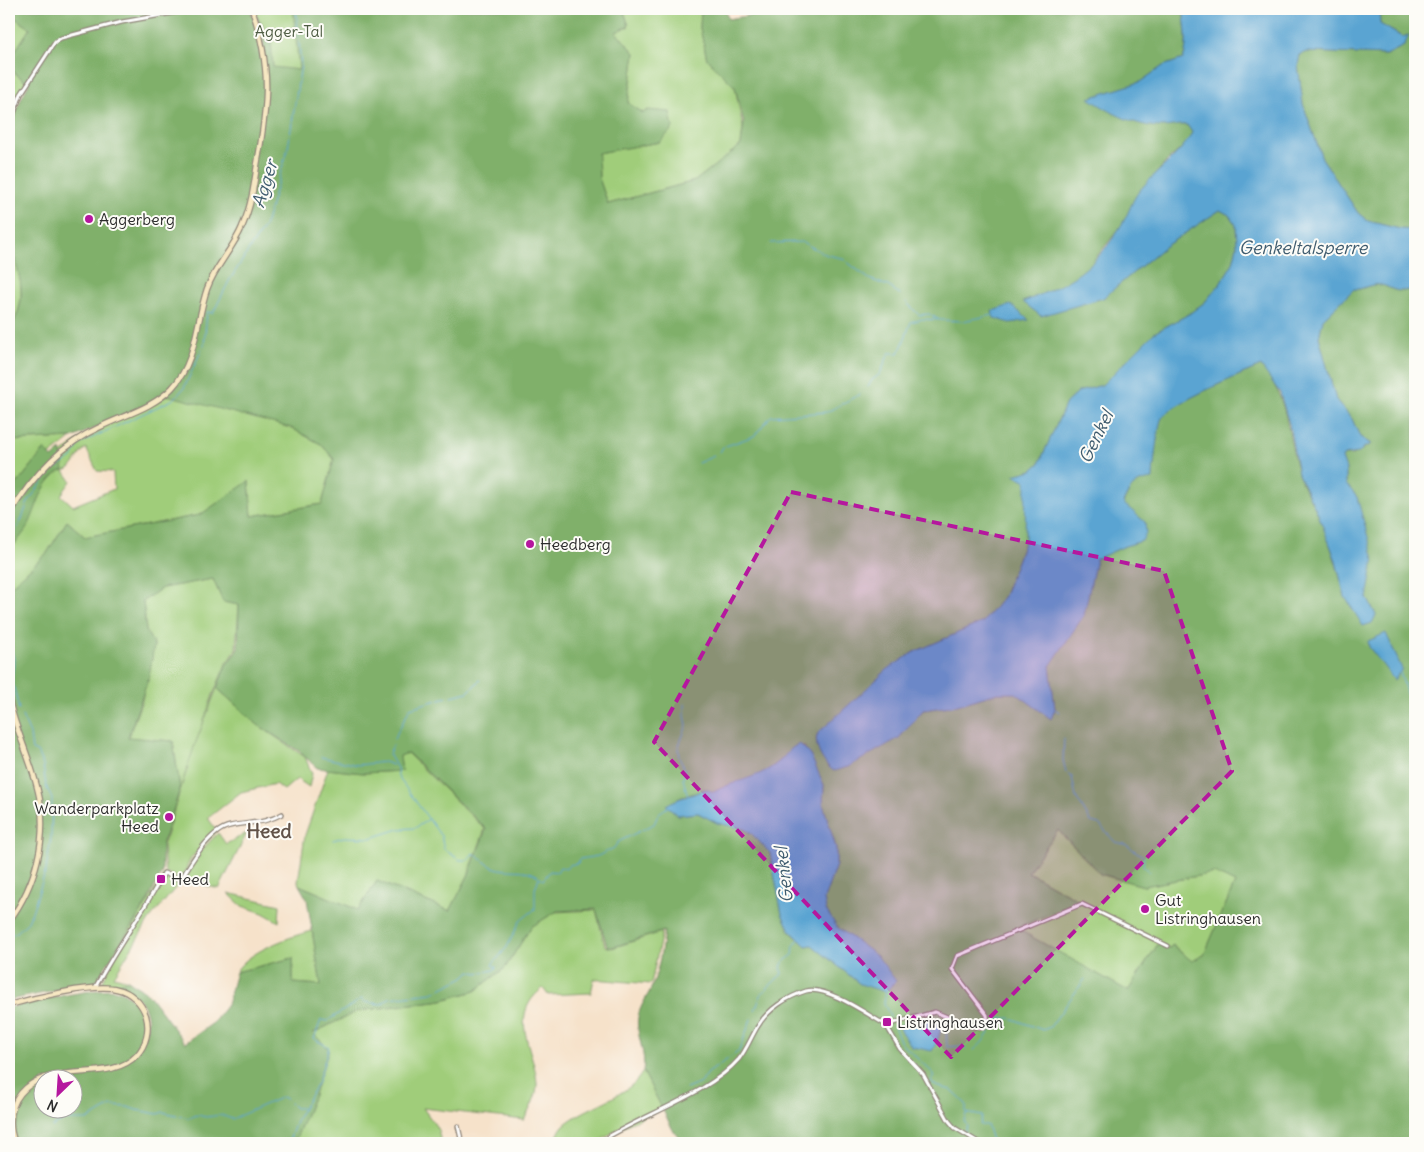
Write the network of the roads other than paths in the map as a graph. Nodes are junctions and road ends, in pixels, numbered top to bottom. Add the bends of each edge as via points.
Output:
1 (196, 9) edge
2 (252, 9) edge
3 (9, 127) edge
4 (9, 515) edge
5 (9, 700) edge
6 (282, 814) dead end
7 (9, 921) edge
8 (1168, 946) dead end
9 (95, 989) junction
10 (9, 1005) edge
11 (886, 1025) junction
12 (458, 1126) dead end
13 (15, 1143) edge
14 (462, 1143) edge
15 (598, 1143) edge
16 (980, 1143) edge

1 - 3 street via 122,22 61,38 55,42 21,94
2 - 4 main road via 264,46 268,84 264,131 251,198 241,229 209,285 186,367 177,382 161,397 92,430 62,450 29,484
5 - 7 main road via 38,790 42,825 32,875
6 - 9 street via 273,820 229,826 217,832 192,858 181,880 164,873
8 - 11 street via 1082,904 957,956 952,969 987,1015 988,1024 983,1028 935,1012
9 - 10 main road
9 - 13 main road via 118,989 139,1003 147,1020 144,1044 132,1059 121,1065 54,1076 31,1084 18,1097 13,1108 10,1126
11 - 15 street via 842,1000 824,992 808,990 777,1005 765,1015 747,1047 728,1069 694,1093
11 - 16 street via 900,1049 923,1074 949,1121
12 - 14 street

